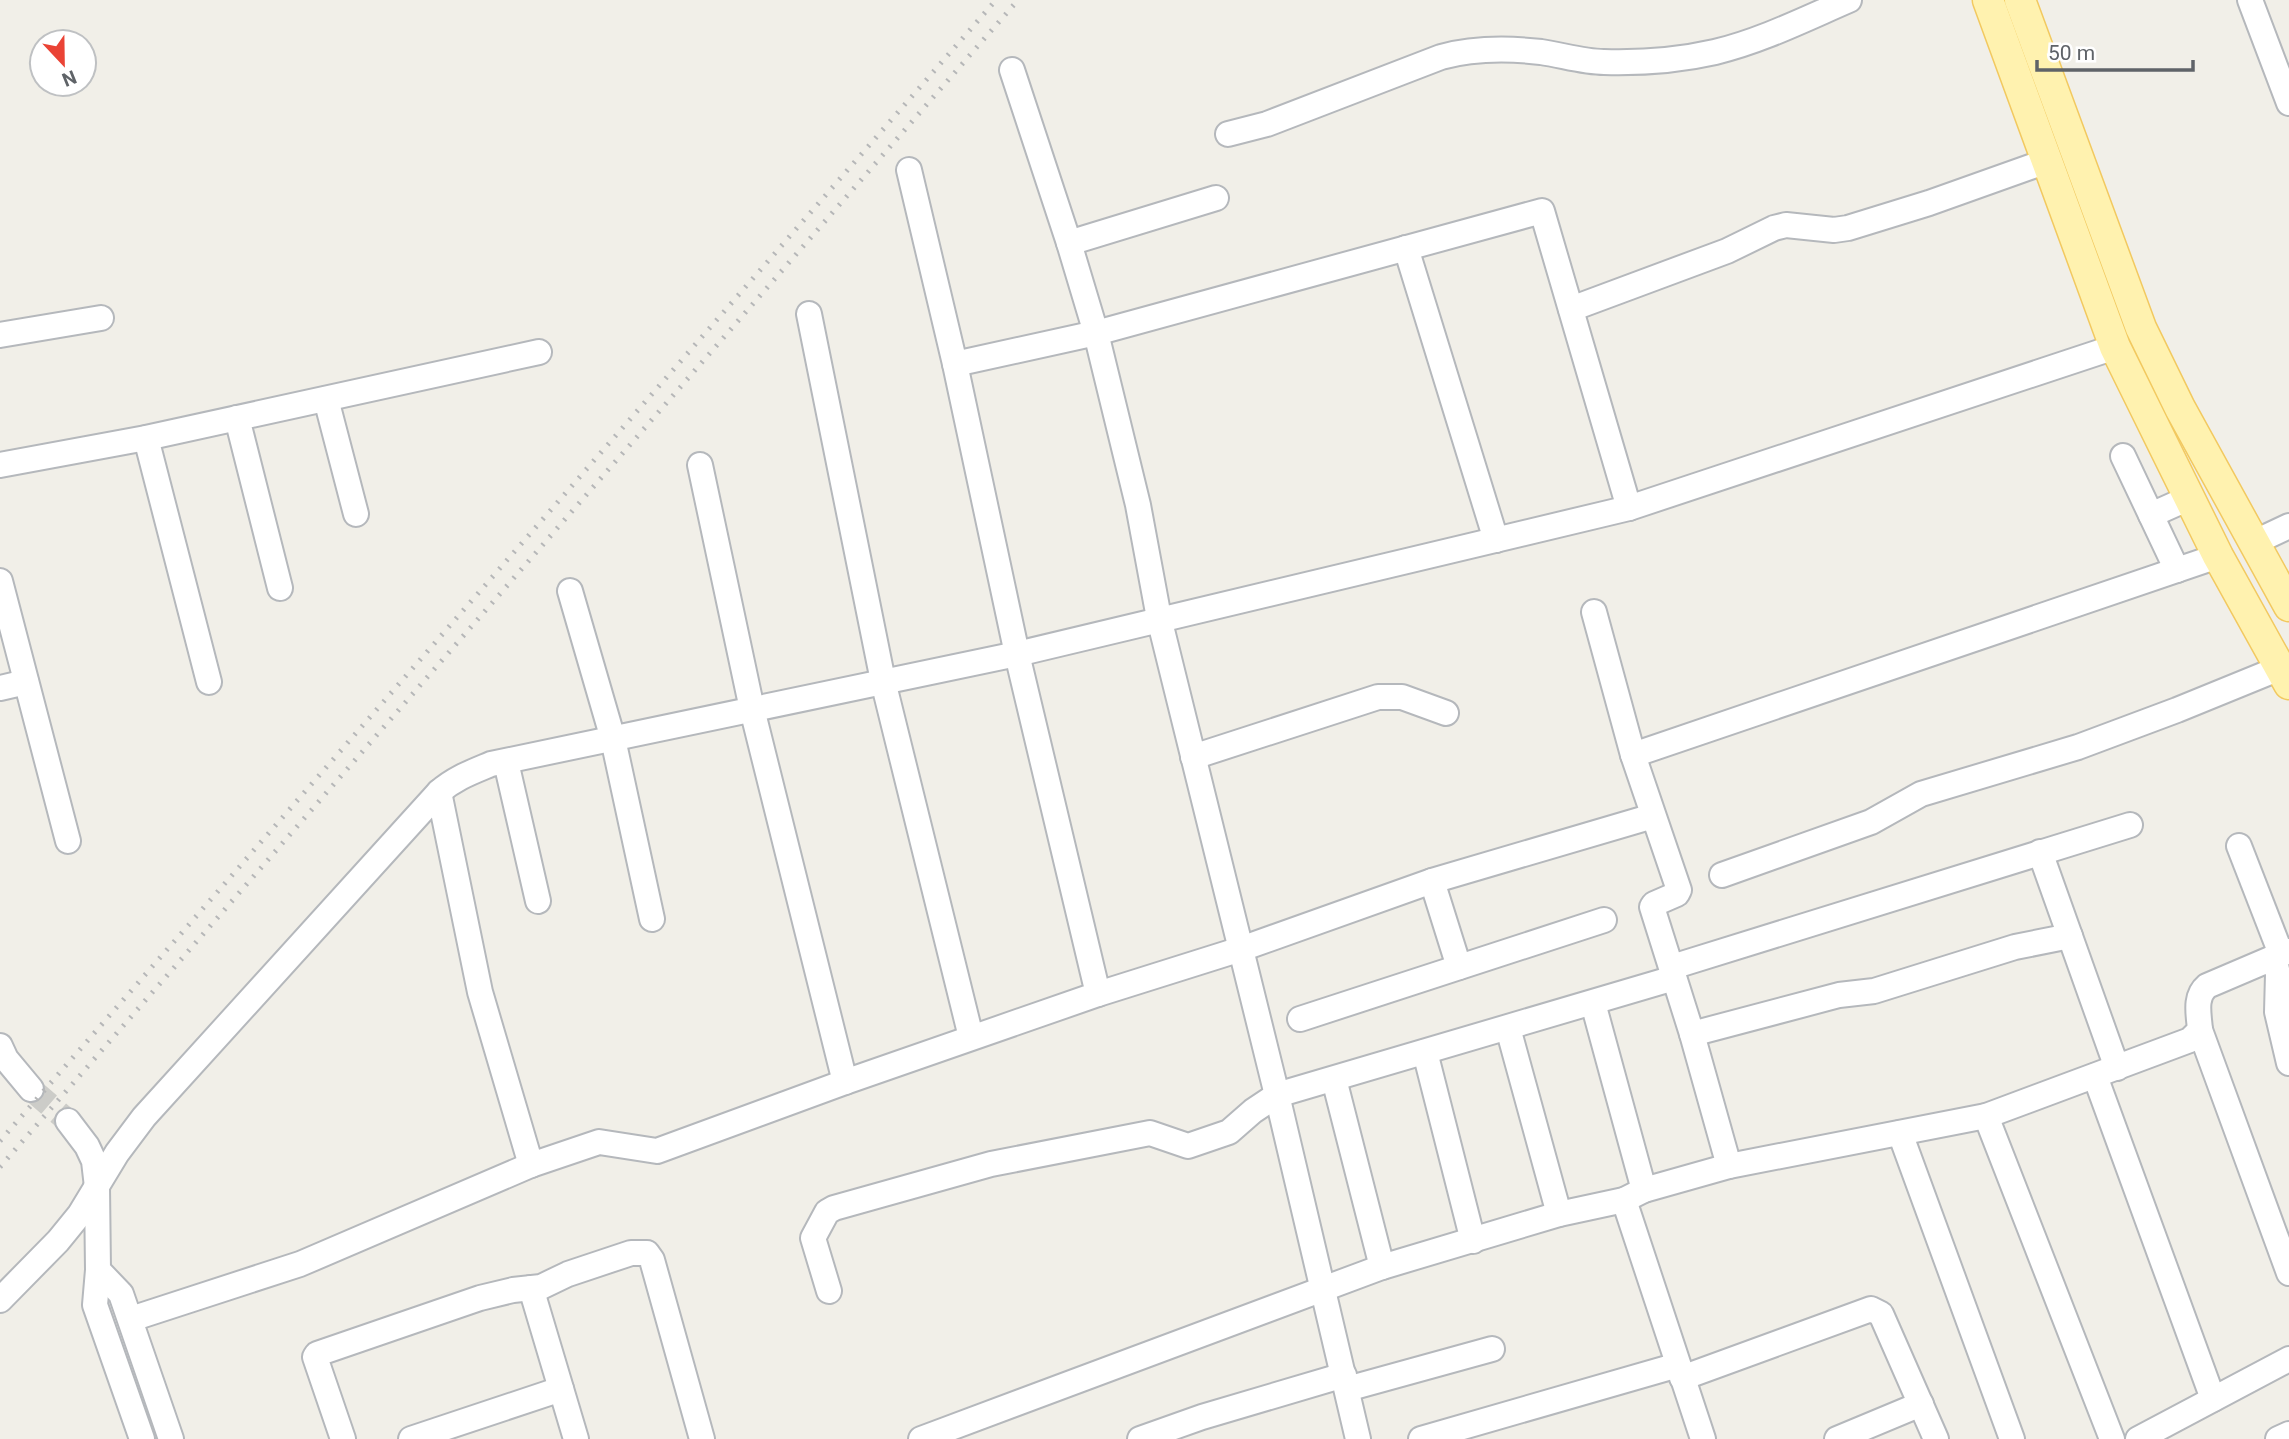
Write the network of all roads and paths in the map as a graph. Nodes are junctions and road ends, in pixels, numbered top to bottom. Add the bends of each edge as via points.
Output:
1 (1849, 0) edge
2 (1989, 0) edge
3 (2020, 0) edge
4 (2256, 2) edge
5 (1012, 70) dead end
6 (2289, 103) edge
7 (1228, 134) dead end
8 (2047, 161) junction
9 (909, 170) dead end
10 (1216, 198) dead end
11 (1069, 243) junction
12 (1406, 248) junction
13 (1571, 309) junction
14 (809, 314) dead end
15 (101, 318) dead end
16 (1096, 333) junction
17 (0, 335) edge
18 (2115, 347) junction
19 (539, 352) dead end
20 (955, 364) junction
21 (326, 399) junction
22 (237, 418) junction
23 (146, 438) junction
24 (2123, 456) dead end
25 (0, 465) edge
26 (700, 466) dead end
27 (2189, 498) junction
28 (1629, 508) junction
29 (356, 514) dead end
30 (2151, 515) junction
31 (2289, 526) edge
32 (1496, 540) junction
33 (2253, 543) junction
34 (2218, 556) junction
35 (2177, 570) junction
36 (0, 581) edge
37 (280, 588) dead end
38 (570, 591) dead end
39 (2289, 606) edge
40 (1594, 612) dead end
41 (1159, 618) junction
42 (1017, 654) junction
43 (2285, 676) edge
44 (883, 681) junction
45 (26, 682) junction
46 (209, 682) dead end
47 (0, 688) edge
48 (752, 709) junction
49 (1446, 713) dead end
50 (613, 739) junction
51 (1633, 755) junction
52 (1193, 757) junction
53 (506, 762) junction
54 (439, 792) junction
55 (1653, 816) junction
56 (2130, 825) dead end
57 (68, 841) dead end
58 (2239, 846) dead end
59 (2040, 852) junction
60 (1722, 875) dead end
61 (1432, 881) junction
62 (538, 901) dead end
63 (652, 919) dead end
64 (1604, 920) dead end
65 (2070, 936) junction
66 (1241, 949) junction
67 (2281, 954) edge
68 (1459, 967) junction
69 (1673, 973) junction
70 (1098, 994) junction
71 (1593, 1003) junction
72 (1300, 1019) dead end
73 (1508, 1028) junction
74 (2200, 1030) junction
75 (1692, 1034) junction
76 (971, 1037) junction
77 (0, 1046) edge
78 (1425, 1052) junction
79 (2289, 1063) edge
80 (2106, 1072) junction
81 (1334, 1079) junction
82 (845, 1082) junction
83 (31, 1089) tunnel mouth
84 (1277, 1095) junction
85 (1986, 1116) junction
86 (68, 1121) tunnel mouth
87 (1900, 1133) junction
88 (531, 1165) junction
89 (1730, 1166) junction
90 (97, 1187) junction
91 (1634, 1195) junction
92 (1559, 1214) junction
93 (1473, 1241) junction
94 (1382, 1267) junction
95 (98, 1270) junction
96 (2289, 1273) edge
97 (531, 1288) junction
98 (1323, 1288) junction
99 (829, 1291) dead end
100 (0, 1300) edge
101 (131, 1319) junction
102 (1492, 1349) dead end
103 (2286, 1368) edge
104 (1680, 1371) junction
105 (1346, 1382) junction
106 (561, 1389) junction
107 (2213, 1399) junction
108 (1921, 1404) junction
109 (2289, 1434) edge
110 (142, 1439) edge
111 (171, 1439) edge
112 (342, 1439) edge
113 (411, 1439) edge
114 (576, 1439) edge
115 (702, 1439) edge
116 (921, 1439) edge
117 (1140, 1439) edge
118 (1358, 1439) edge
119 (1421, 1439) edge
120 (1703, 1439) edge
121 (1837, 1439) edge
122 (1936, 1439) edge
123 (2012, 1439) edge
124 (2112, 1439) edge
125 (2138, 1439) edge
126 (2278, 1439) edge

1 - 7 street via 1763,37 1687,56 1600,62 1540,52 1464,51 1267,124
2 - 8 main road
3 - 33 main road via 2141,328
4 - 6 street
5 - 11 street
8 - 13 street via 1848,228 1774,228 1727,251
8 - 18 main road
9 - 20 street
10 - 11 street
11 - 16 street
12 - 13 street via 1542,211
12 - 16 street
12 - 32 street
13 - 28 street
14 - 44 street
15 - 17 street
16 - 20 street
16 - 41 street via 1138,505
18 - 27 main road
18 - 28 street
19 - 21 street
20 - 42 street
21 - 22 street
21 - 29 street
22 - 23 street
22 - 37 street
23 - 25 street
23 - 46 street
24 - 30 street
26 - 48 street
27 - 30 street
27 - 34 main road
28 - 32 street
30 - 35 street
31 - 33 street
32 - 41 street
33 - 39 main road
34 - 35 street
34 - 43 main road
35 - 51 street
36 - 45 street
38 - 50 street
40 - 51 street
41 - 42 street
41 - 52 street
42 - 44 street
42 - 70 street
43 - 60 street via 2078,747 1920,794 1871,822
44 - 48 street
44 - 76 street
45 - 47 street
45 - 57 street
48 - 50 street
48 - 82 street
49 - 52 street via 1402,697 1378,697
50 - 53 street
50 - 63 street
51 - 55 street
52 - 66 street
53 - 54 street via 468,773
53 - 62 street
54 - 88 street via 480,992
54 - 90 street via 144,1118
55 - 61 street
55 - 69 street via 1679,893 1652,907
56 - 59 street
58 - 67 street
59 - 65 street
59 - 69 street
61 - 66 street
61 - 68 street
64 - 68 street
65 - 75 street via 2015,947 1874,991 1839,995
65 - 80 street
66 - 70 street
66 - 84 street
67 - 74 street via 2201,990
67 - 79 street via 2277,1012
68 - 72 street
69 - 71 street
69 - 75 street
70 - 76 street
71 - 73 street
71 - 91 street
73 - 78 street
73 - 92 street
74 - 80 street via 2181,1045
74 - 96 street
75 - 89 street
76 - 82 street
77 - 83 street
78 - 81 street
78 - 93 street
80 - 85 street
80 - 107 street
81 - 84 street
81 - 94 street
82 - 88 street via 657,1151 598,1142
84 - 98 street
84 - 99 street via 1228,1132 1188,1146 1150,1133 991,1164 830,1209 813,1238
85 - 87 street
85 - 124 street
86 - 90 street via 94,1161
87 - 89 street
87 - 123 street
88 - 101 street via 300,1264
89 - 91 street
90 - 95 street
90 - 100 street via 58,1241
91 - 92 street
91 - 104 street
92 - 93 street
93 - 94 street
94 - 98 street
95 - 101 street via 121,1294
95 - 110 street via 94,1306
97 - 106 street
97 - 112 street via 480,1298 315,1355
97 - 115 street via 631,1253 647,1253
98 - 105 street
98 - 116 street
101 - 111 street
102 - 105 street
103 - 107 street
104 - 108 street via 1871,1309 1881,1314
104 - 119 street
104 - 120 street
105 - 117 street via 1202,1417
105 - 118 street
106 - 113 street
106 - 114 street
107 - 125 street
108 - 121 street
108 - 122 street
109 - 126 street

